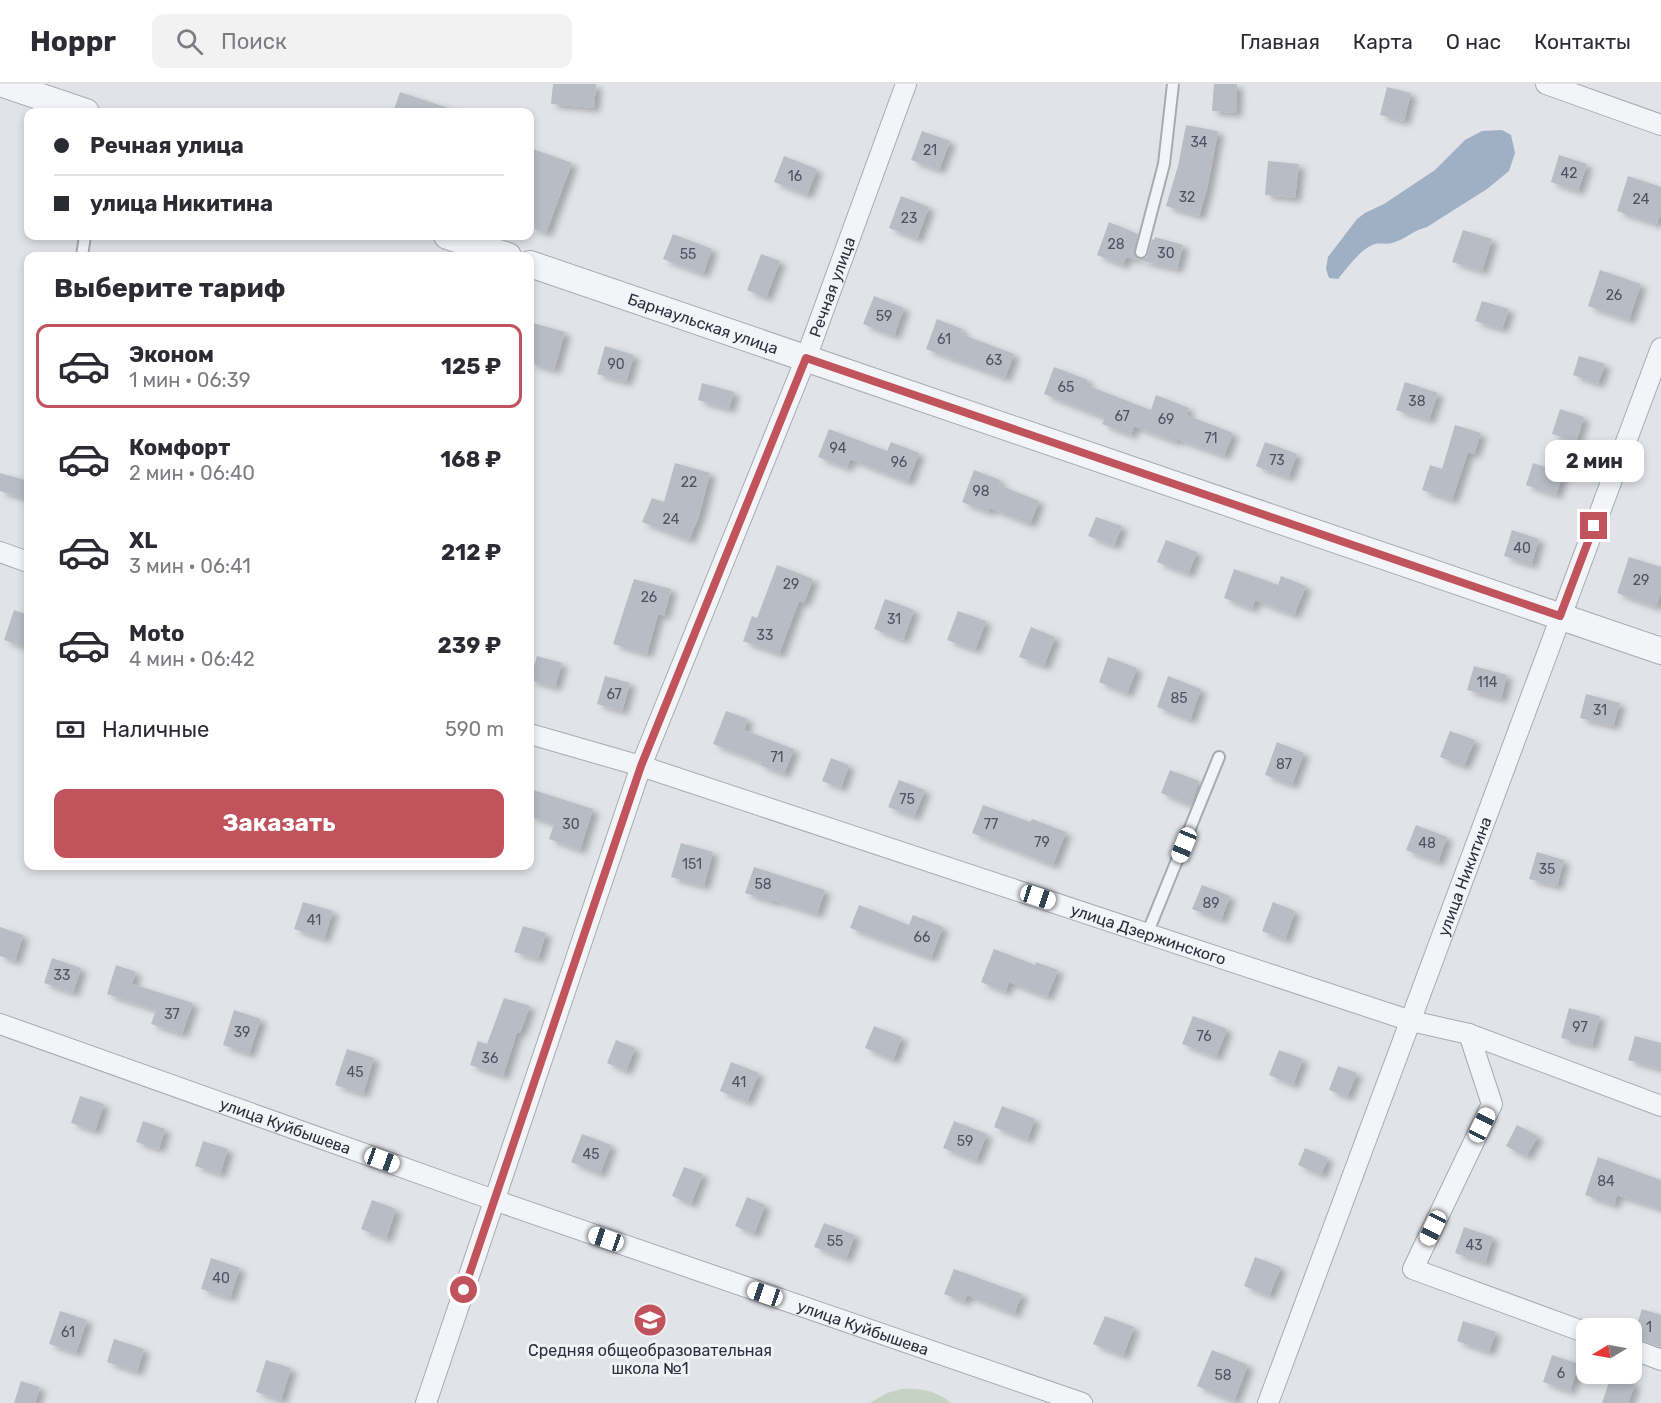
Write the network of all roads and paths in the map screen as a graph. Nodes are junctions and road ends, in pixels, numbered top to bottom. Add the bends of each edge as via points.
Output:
1 (3, 84) edge
2 (906, 84) edge
3 (1173, 84) edge
4 (1546, 84) edge
5 (74, 108) edge
6 (1661, 125) edge
7 (459, 240) edge
8 (496, 252) edge
9 (1141, 252) dead end
10 (534, 265) edge
11 (1661, 348) edge
12 (806, 358) junction
13 (0, 552) edge
14 (24, 561) edge
15 (1560, 616) junction
16 (1661, 651) edge
17 (534, 735) edge
18 (1220, 757) dead end
19 (641, 766) junction
20 (1148, 934) junction
21 (1411, 1021) junction
22 (0, 1024) edge
23 (1469, 1034) junction
24 (1661, 1106) edge
25 (494, 1200) junction
26 (1576, 1329) edge
27 (1642, 1353) edge
28 (1661, 1360) edge
29 (426, 1403) edge
30 (1082, 1403) edge
31 (1268, 1403) edge

1 - 5 street
2 - 12 street, Речная улица
3 - 9 lane via 1164,164
4 - 6 street
7 - 8 street
10 - 12 street, Барнаульская улица
11 - 15 street, улица Никитина
12 - 15 street, Барнаульская улица
12 - 19 street, Речная улица
13 - 14 street
15 - 16 street, Барнаульская улица
15 - 21 street, улица Никитина
17 - 19 street, улица Дзержинского
18 - 20 lane
19 - 20 street, улица Дзержинского
19 - 25 street, Речная улица
20 - 21 street, улица Дзержинского
21 - 23 street, улица Дзержинского
21 - 31 street, улица Никитина
22 - 25 street, улица Куйбышева
23 - 24 street, улица Дзержинского
23 - 26 street via 1492,1104 1413,1269
25 - 29 street, Речная улица
25 - 30 street, улица Куйбышева
27 - 28 street

